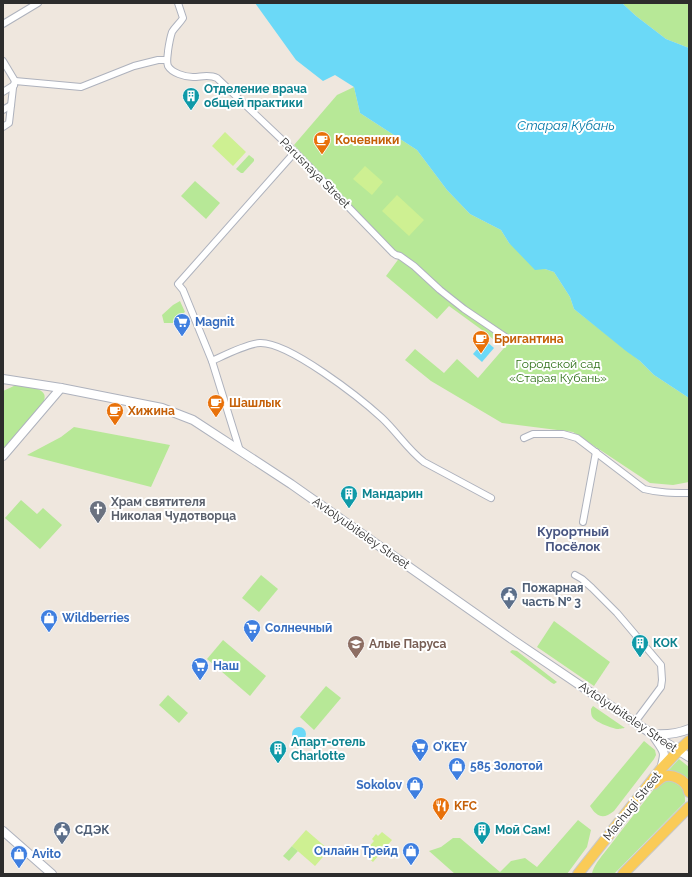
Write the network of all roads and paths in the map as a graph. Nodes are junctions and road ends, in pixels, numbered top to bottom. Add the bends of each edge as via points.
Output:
1 (38, 3) edge
2 (178, 3) edge
3 (3, 24) edge
4 (167, 60) junction
5 (3, 61) edge
6 (14, 83) junction
7 (3, 92) edge
8 (11, 105) junction
9 (3, 110) edge
10 (3, 127) edge
11 (295, 152) junction
12 (510, 340) dead end
13 (212, 361) junction
14 (3, 379) edge
15 (60, 388) junction
16 (524, 438) dead end
17 (240, 450) junction
18 (596, 452) junction
19 (3, 456) edge
20 (689, 493) edge
21 (492, 498) dead end
22 (583, 522) dead end
23 (575, 575) dead end
24 (635, 722) junction
25 (689, 729) edge
26 (652, 734) junction
27 (689, 742) edge
28 (678, 751) junction
29 (689, 757) edge
30 (661, 769) junction
31 (689, 792) edge
32 (634, 802) junction
33 (689, 805) edge
34 (3, 832) edge
35 (589, 860) junction
36 (624, 873) edge
37 (52, 874) edge
38 (578, 874) edge
39 (588, 874) edge

1 - 3 street
2 - 4 street via 183,18 172,32
4 - 6 street via 134,66 81,87
4 - 11 street, Parusnaya Street via 170,69 177,73 192,77 217,78
5 - 6 street
6 - 7 street
6 - 8 street
8 - 9 street
8 - 10 street via 9,123
11 - 12 street, Parusnaya Street via 393,253 414,266 464,310
11 - 13 street via 178,284 183,290
13 - 17 street
13 - 21 street via 253,344 274,345 303,360 362,401 424,462
14 - 15 street, Avtolyubiteley Street
15 - 17 street, Avtolyubiteley Street via 162,408 193,420
15 - 19 street
16 - 18 street via 533,434 563,434 577,438
17 - 24 street, Avtolyubiteley Street via 512,640
18 - 20 street via 644,489 671,494
18 - 22 street
23 - 24 street via 592,588 616,613 661,665 661,687
24 - 26 street, Avtolyubiteley Street
25 - 26 street via 666,735
26 - 28 street, Avtolyubiteley Street
26 - 30 street via 665,755
27 - 28 main road, Machugi Street
28 - 29 street, Avtolyubiteley Street
28 - 30 main road, Machugi Street
30 - 32 main road, Machugi Street
31 - 32 main road via 684,782 677,777 662,777
32 - 35 main road, Machugi Street
33 - 36 main road
34 - 37 street
35 - 38 main road, Machugi Street
35 - 39 main road

